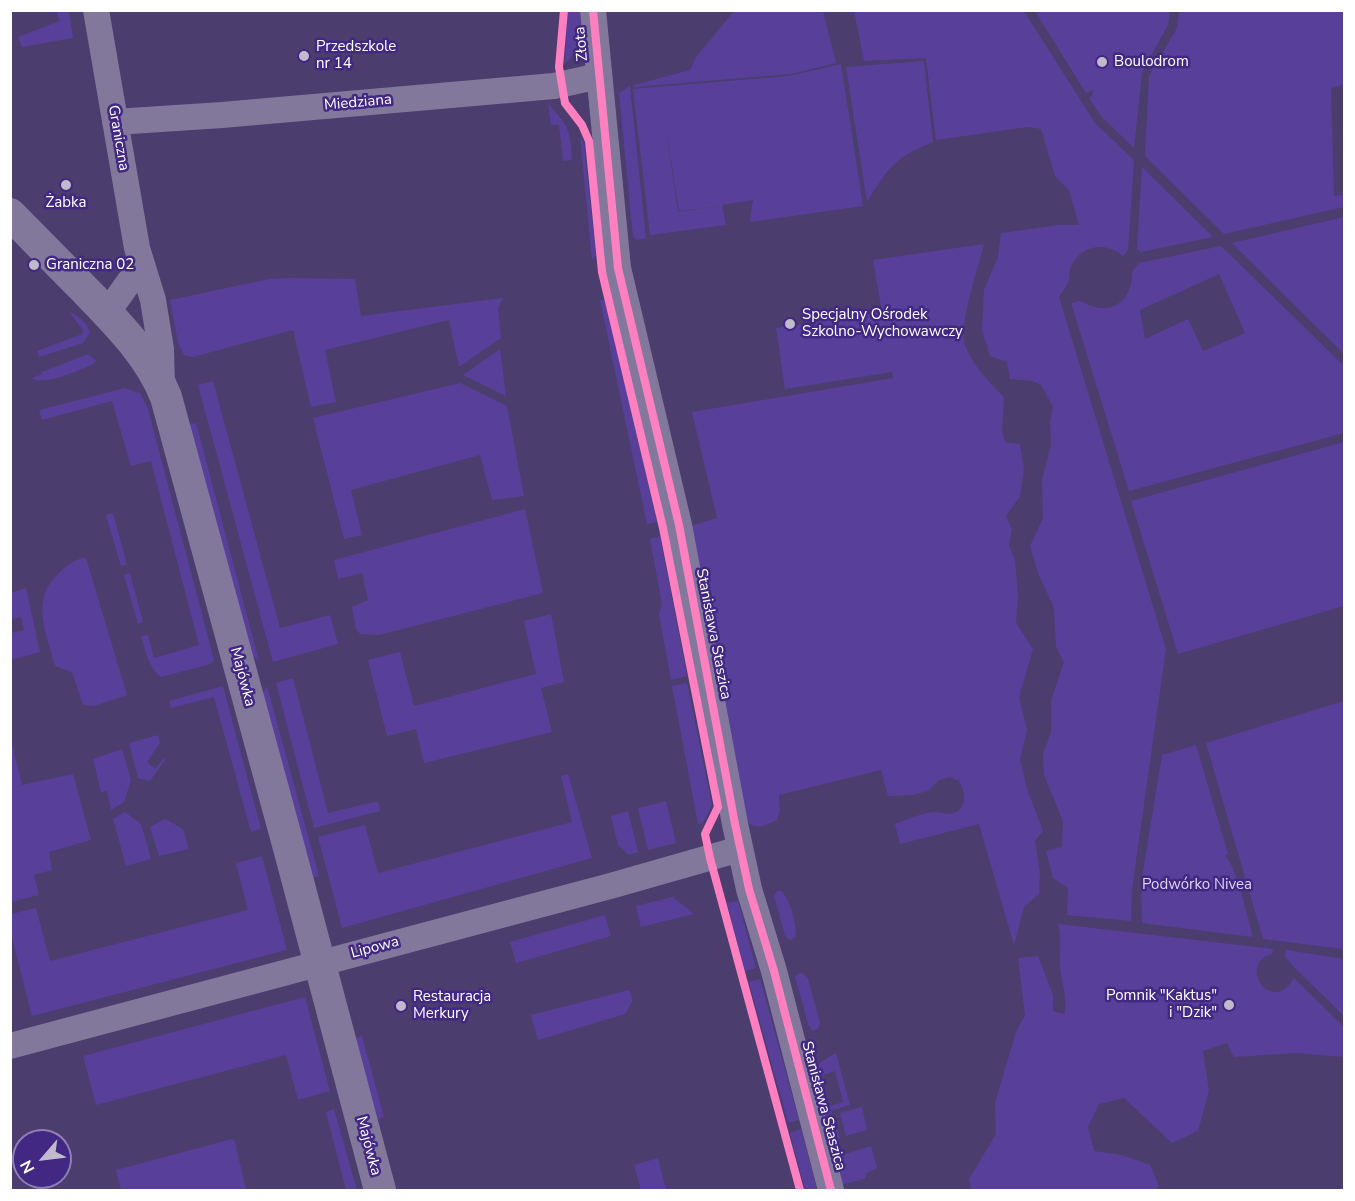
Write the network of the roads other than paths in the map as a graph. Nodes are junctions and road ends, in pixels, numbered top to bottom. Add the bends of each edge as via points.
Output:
1 (96, 10) edge
2 (593, 10) edge
3 (598, 76) junction
4 (115, 122) junction
5 (10, 214) edge
6 (141, 264) junction
7 (107, 313) junction
8 (162, 386) junction
9 (740, 849) junction
10 (319, 963) junction
11 (10, 1046) edge
12 (380, 1191) edge
13 (831, 1191) edge

1 - 4 street, Graniczna
2 - 3 street, Złota
3 - 4 street, Miedziana via 554,86
3 - 9 street, Stanisława Staszica via 618,268 679,525
4 - 6 street, Graniczna
5 - 7 street, Majówka
6 - 7 street
6 - 8 street, Graniczna via 153,300
7 - 8 street, Majówka via 139,350
8 - 10 street, Majówka
9 - 10 street, Lipowa
9 - 13 street, Stanisława Staszica
10 - 11 street, Lipowa
10 - 12 street, Majówka

